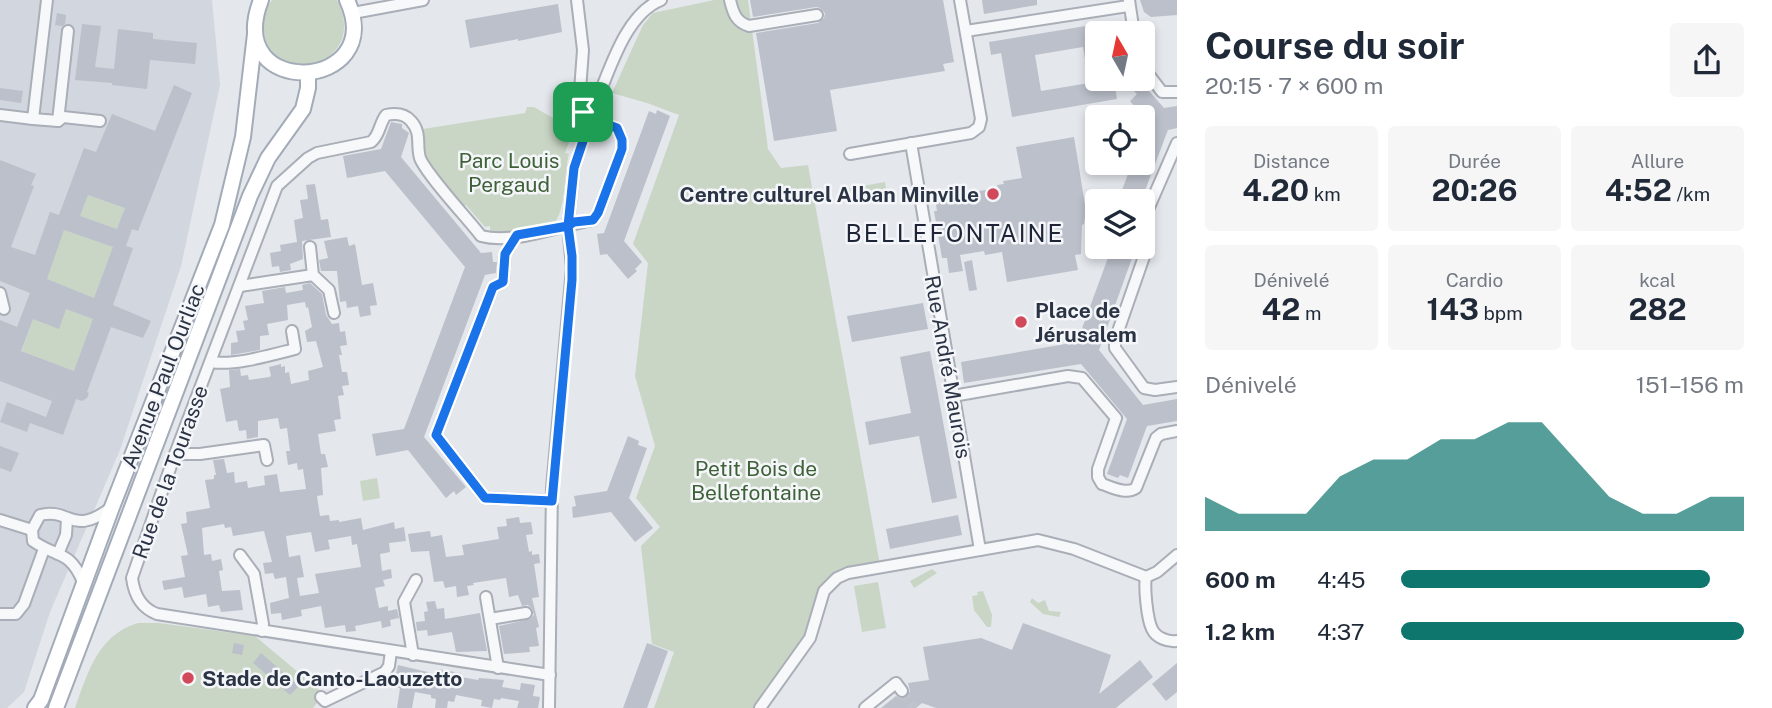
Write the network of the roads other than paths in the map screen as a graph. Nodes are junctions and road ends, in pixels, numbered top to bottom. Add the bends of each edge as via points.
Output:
1 (47, 0) edge
2 (260, 0) edge
3 (423, 0) edge
4 (577, 0) edge
5 (730, 0) edge
6 (960, 0) edge
7 (658, 1) edge
8 (1128, 3) edge
9 (350, 7) edge
10 (817, 15) dead end
11 (1132, 21) edge
12 (68, 31) dead end
13 (966, 31) junction
14 (255, 33) junction
15 (308, 74) junction
16 (1155, 83) edge
17 (1177, 92) edge
18 (0, 115) edge
19 (590, 117) junction
20 (33, 119) junction
21 (58, 121) junction
22 (100, 121) dead end
23 (586, 132) junction
24 (911, 143) junction
25 (1177, 143) edge
26 (850, 154) dead end
27 (568, 226) junction
28 (517, 235) junction
29 (310, 247) dead end
30 (313, 275) junction
31 (240, 286) junction
32 (0, 293) edge
33 (4, 309) dead end
34 (334, 313) dead end
35 (292, 331) dead end
36 (211, 362) junction
37 (1177, 387) edge
38 (953, 396) junction
39 (1177, 431) edge
40 (175, 454) junction
41 (267, 460) dead end
42 (552, 501) junction
43 (112, 507) junction
44 (67, 519) junction
45 (0, 520) edge
46 (32, 530) junction
47 (44, 549) junction
48 (980, 550) junction
49 (58, 554) junction
50 (240, 555) dead end
51 (1177, 555) edge
52 (1146, 577) junction
53 (416, 580) dead end
54 (83, 582) junction
55 (486, 597) dead end
56 (526, 613) dead end
57 (0, 614) edge
58 (489, 619) junction
59 (262, 631) junction
60 (1177, 641) edge
61 (391, 651) junction
62 (413, 655) junction
63 (498, 668) junction
64 (550, 675) junction
65 (902, 691) dead end
66 (321, 697) dead end
67 (35, 708) edge
68 (56, 708) edge
69 (549, 708) edge
70 (760, 708) edge
71 (865, 708) edge

1 - 20 street
2 - 14 main road, Avenue Paul Ourliac
3 - 9 street
4 - 19 street via 583,50 579,104
5 - 10 street via 736,18 749,26
6 - 13 street
7 - 19 street via 627,31
8 - 11 street
8 - 13 street
9 - 15 main road via 354,30 346,51 330,67
12 - 21 street
13 - 24 street via 979,127
14 - 15 main road via 262,51 276,65
14 - 43 main road, Avenue Paul Ourliac via 243,138 222,225
15 - 68 main road, Avenue Paul Ourliac via 303,109 268,158 250,196
16 - 17 street via 1162,92
18 - 20 street
19 - 23 street via 592,129
19 - 23 street via 576,117 578,130
19 - 27 street via 617,128 622,149 598,213 593,220
20 - 21 street
21 - 22 street via 63,117
23 - 27 street via 574,168
24 - 26 street
24 - 38 street, Rue André Maurois
25 - 37 street via 1143,221 1148,245 1115,340 1115,348 1144,388
27 - 28 street
27 - 42 street via 572,280
28 - 31 street, Rue de la Tourasse via 481,236 420,158 419,135 409,118 386,115 371,142 317,153 277,186
28 - 42 street via 505,254 503,282 493,287 436,435 485,498
29 - 30 street
30 - 31 street
30 - 34 street via 329,290
31 - 36 street, Rue de la Tourasse
32 - 33 street
35 - 36 street via 295,349
36 - 40 street, Rue de la Tourasse
38 - 39 street via 1068,376 1082,378 1116,418 1098,477 1102,484 1125,491 1136,488 1156,438
38 - 48 street, Rue André Maurois
40 - 41 street via 264,445
40 - 59 street, Rue de la Tourasse via 132,578 138,597 157,614
42 - 64 street
43 - 44 street via 97,519 76,523
43 - 54 main road, Avenue Paul Ourliac
44 - 46 street via 40,515
44 - 49 street
45 - 46 street
46 - 47 street via 33,541
47 - 49 street
47 - 57 street via 24,604 16,614
48 - 52 street via 1038,540
48 - 70 street via 837,578 824,591 810,638
49 - 54 street via 77,567
50 - 59 street via 254,574
51 - 52 street
52 - 60 street via 1152,630
53 - 62 street via 404,602
54 - 67 main road, Avenue Paul Ourliac
55 - 58 street
56 - 58 street
58 - 63 street
59 - 61 street, Rue de la Tourasse
61 - 62 street, Rue de la Tourasse
61 - 66 street via 385,672 326,701
62 - 63 street, Rue de la Tourasse
63 - 64 street, Rue de la Tourasse
64 - 69 street
65 - 71 street via 896,682

